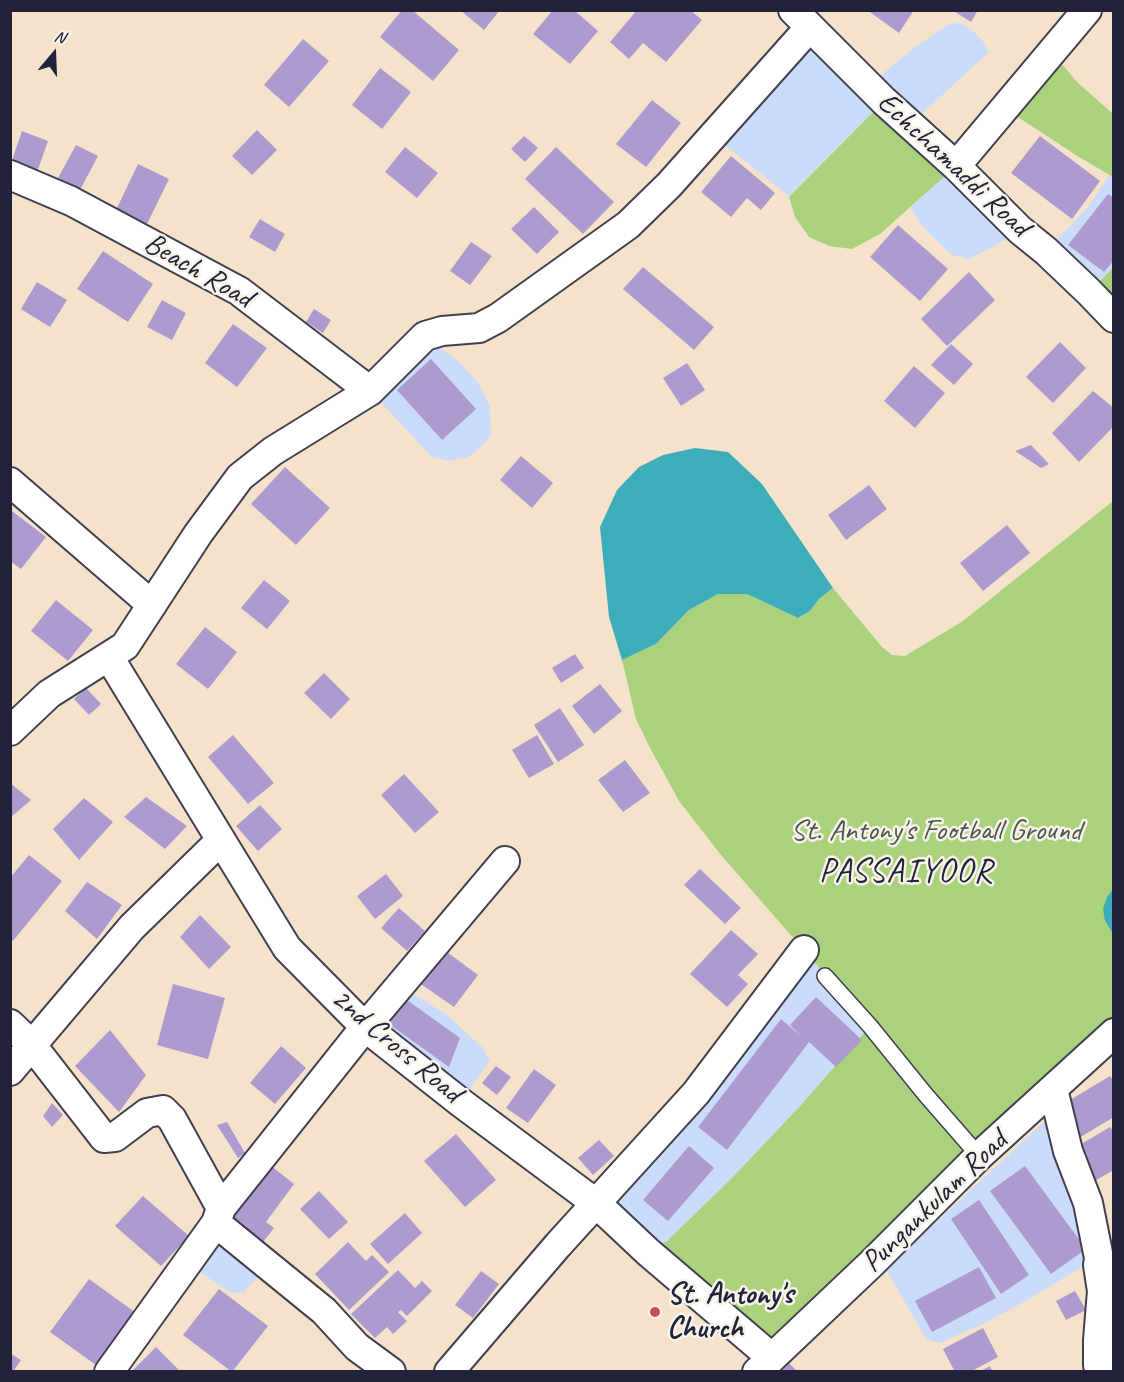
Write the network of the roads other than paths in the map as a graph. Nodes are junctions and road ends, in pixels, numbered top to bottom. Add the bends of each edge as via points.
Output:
1 (1087, 10) edge
2 (801, 19) edge
3 (956, 166) junction
4 (10, 175) edge
5 (1113, 318) edge
6 (370, 391) junction
7 (10, 482) edge
8 (152, 605) junction
9 (109, 657) junction
10 (10, 731) edge
11 (221, 840) junction
12 (505, 861) dead end
13 (804, 950) dead end
14 (825, 976) dead end
15 (10, 1024) edge
16 (365, 1027) junction
17 (1113, 1033) edge
18 (31, 1044) junction
19 (10, 1071) edge
20 (1053, 1089) junction
21 (979, 1156) junction
22 (597, 1204) junction
23 (218, 1215) junction
24 (764, 1364) edge
25 (109, 1371) edge
26 (391, 1371) edge
27 (449, 1371) edge
28 (1100, 1371) edge

1 - 3 street
2 - 3 street, Echchamaddi Road
2 - 6 street via 669,185 628,225 498,318 479,328 425,336
3 - 5 street, Echchamaddi Road
4 - 6 street, Beach Road via 71,201 239,291
6 - 8 street via 273,451 240,477
7 - 8 street
8 - 9 street via 125,646
9 - 10 street via 49,694
9 - 11 street, 2nd Cross Road
11 - 16 street, 2nd Cross Road via 287,948
11 - 18 street via 132,927
12 - 16 street
13 - 22 street via 696,1093
14 - 21 lane
15 - 18 street
16 - 22 street, 2nd Cross Road
16 - 23 street
17 - 20 street, Pungankulam Road
18 - 19 street
18 - 23 street via 104,1138 115,1137 147,1113 163,1110 172,1119
20 - 21 street, Pungankulam Road
20 - 28 street via 1068,1151 1088,1203 1099,1258
21 - 24 street, Pungankulam Road
22 - 24 street, 2nd Cross Road
22 - 27 street
23 - 25 street
23 - 26 street via 324,1311 357,1347

